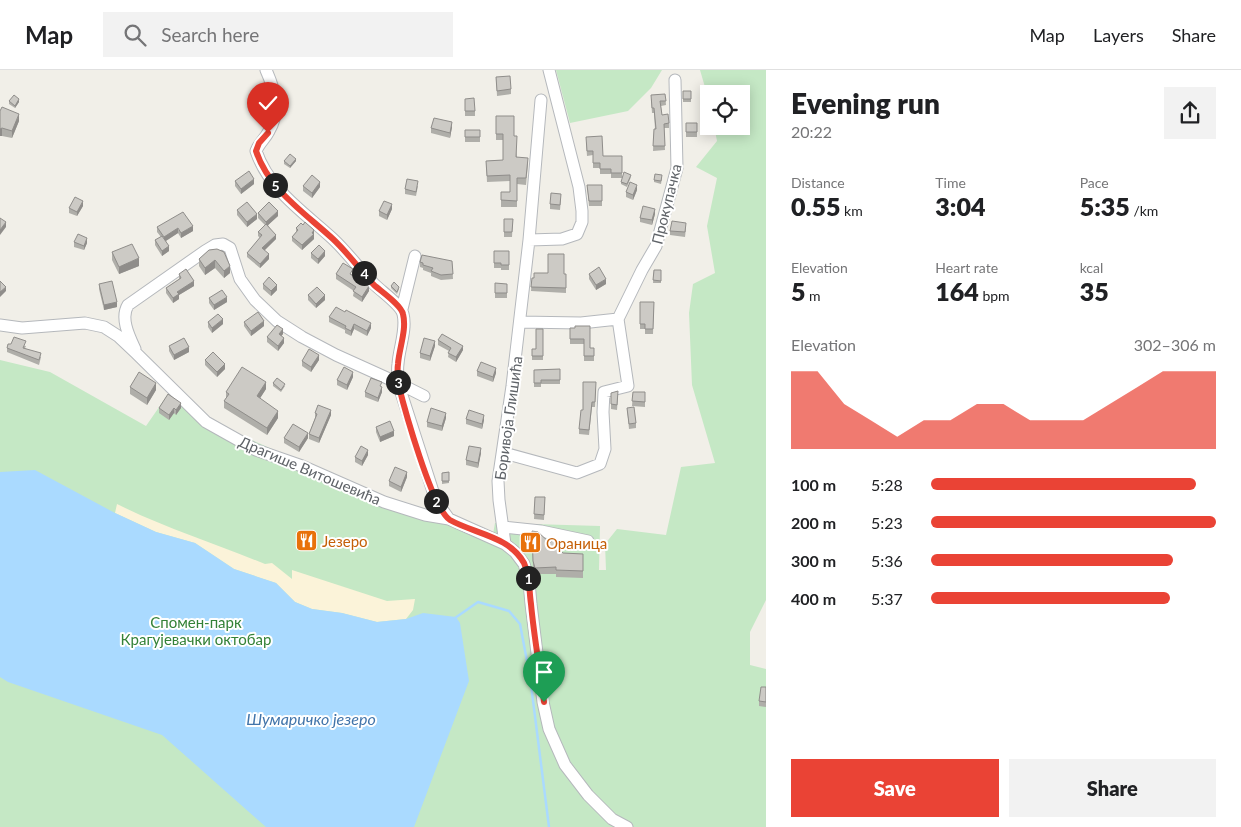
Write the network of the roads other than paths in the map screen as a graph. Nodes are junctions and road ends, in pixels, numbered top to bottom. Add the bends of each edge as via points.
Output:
1 (266, 70) edge
2 (549, 70) edge
3 (675, 80) dead end
4 (540, 100) dead end
5 (529, 240) junction
6 (415, 256) dead end
7 (402, 309) junction
8 (618, 319) junction
9 (520, 322) junction
10 (0, 325) edge
11 (136, 353) junction
12 (398, 383) junction
13 (424, 396) dead end
14 (504, 452) junction
15 (448, 519) junction
16 (504, 527) junction
17 (588, 541) dead end
18 (506, 544) junction
19 (627, 827) edge

1 - 7 street via 277,101 274,121 256,151 259,161 295,207 334,240
2 - 5 street via 579,186 582,222 577,234 562,239
3 - 8 street, Прокупачка via 678,168 656,246
4 - 5 street, Боривоја Глишића
5 - 9 street, Боривоја Глишића
6 - 7 street
7 - 12 street via 404,325
8 - 9 street
8 - 14 street via 628,386 604,392 606,449 600,464 577,473
9 - 14 street, Боривоја Глишића
10 - 11 street, Драгише Витошевића via 22,328 85,323 104,327
11 - 12 street via 124,318 128,305 215,245 223,244 230,248 240,279 255,300 277,321 336,355
11 - 15 street, Драгише Витошевића via 206,422 256,450 384,502
12 - 13 street
12 - 15 street via 436,501
14 - 16 street, Боривоја Глишића via 498,482
15 - 18 street, Драгише Витошевића
16 - 17 street via 541,530
16 - 18 street, Боривоја Глишића
18 - 19 street via 524,564 529,582 544,702 557,747 565,765 588,795 612,819

